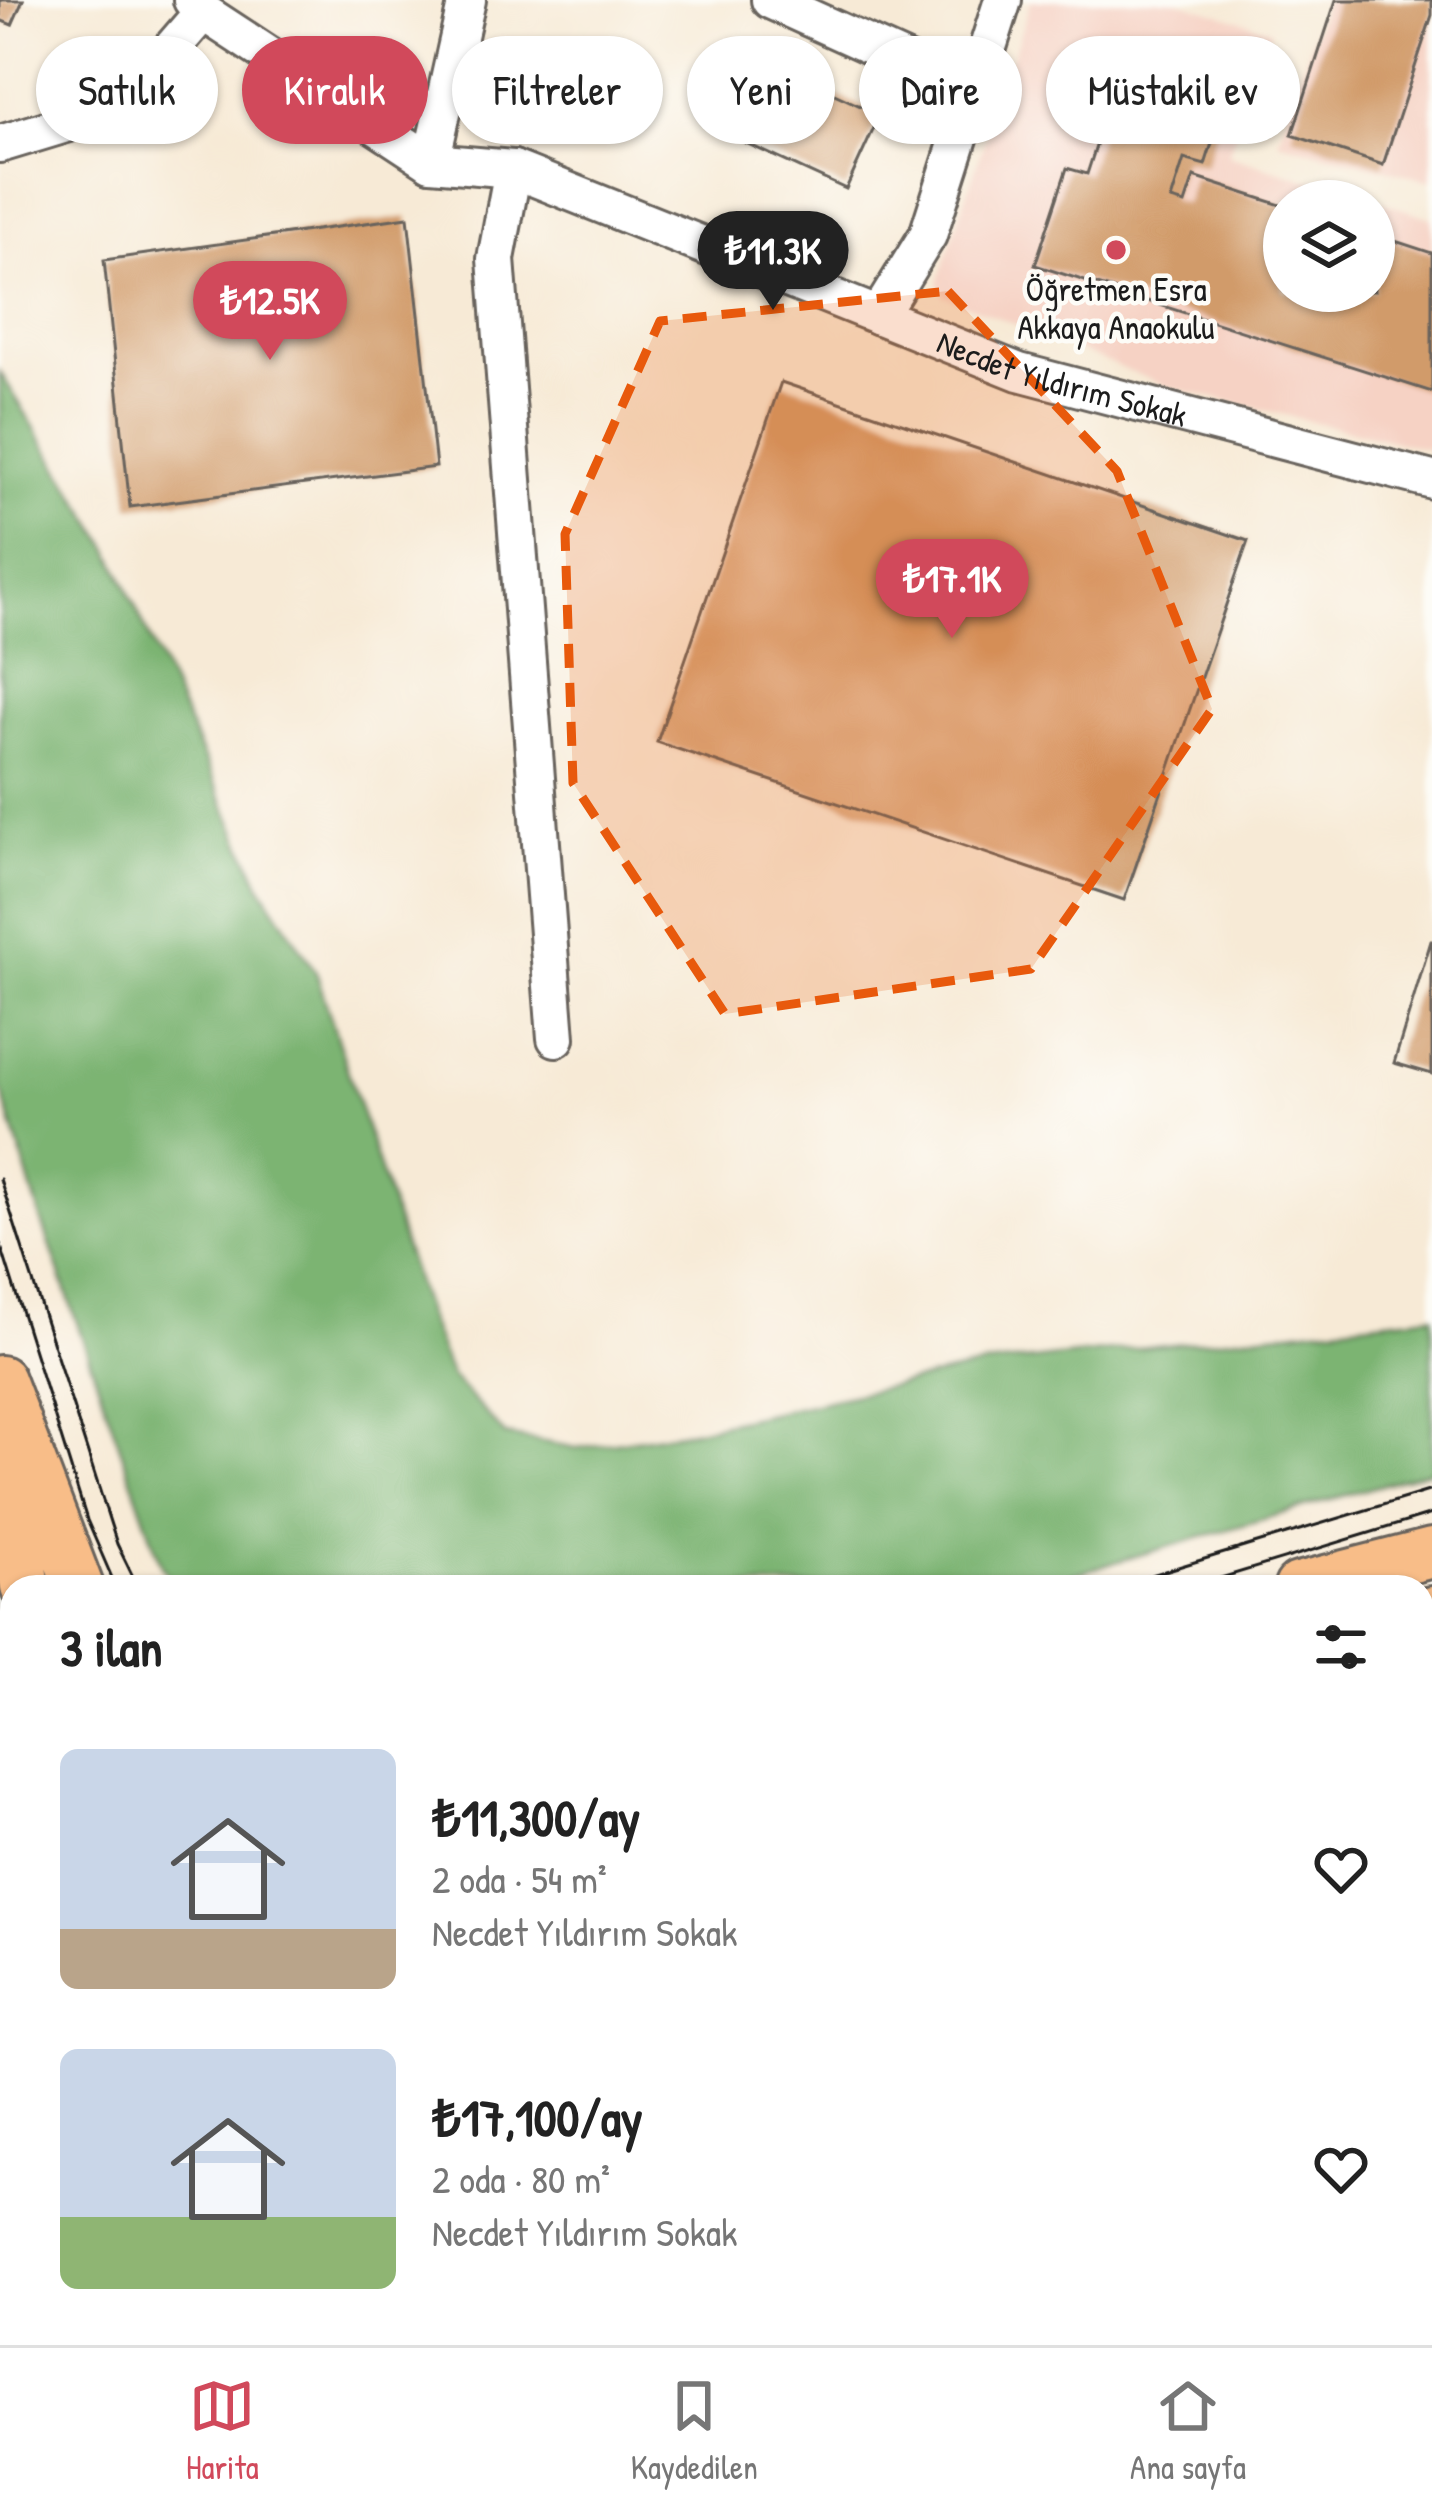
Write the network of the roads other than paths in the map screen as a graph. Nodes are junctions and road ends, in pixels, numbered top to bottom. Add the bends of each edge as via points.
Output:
1 (770, 0) edge
2 (1003, 0) edge
3 (475, 4) edge
4 (198, 6) edge
5 (859, 40) edge
6 (0, 144) edge
7 (430, 162) junction
8 (513, 169) junction
9 (878, 316) junction
10 (1432, 480) edge
11 (556, 1038) dead end
12 (0, 1380) edge
13 (0, 1435) edge
14 (1432, 1553) edge
15 (23, 1575) edge
16 (74, 1575) edge
17 (1346, 1575) edge

1 - 5 street
2 - 9 street via 928,235
3 - 7 street
4 - 6 street via 141,84 66,124
4 - 7 street, Necdet Yıldırım Sokak
7 - 8 street, Necdet Yıldırım Sokak
8 - 9 street, Necdet Yıldırım Sokak
8 - 11 street via 496,259
9 - 10 street, Necdet Yıldırım Sokak via 1019,372
12 - 16 main road
13 - 15 main road
14 - 17 main road

